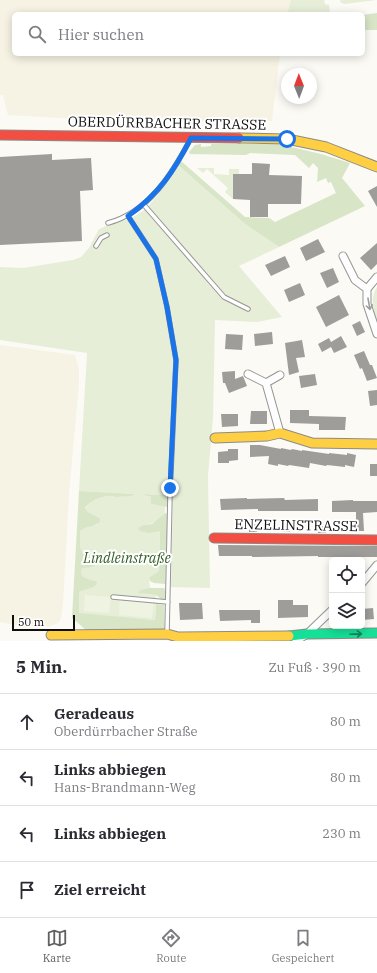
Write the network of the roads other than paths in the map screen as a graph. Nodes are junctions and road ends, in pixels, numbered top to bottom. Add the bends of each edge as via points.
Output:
1 (0, 135) edge
2 (191, 138) junction
3 (377, 167) edge
4 (144, 204) junction
5 (128, 216) junction
6 (108, 223) dead end
7 (107, 234) dead end
8 (96, 246) dead end
9 (343, 256) dead end
10 (377, 277) edge
11 (367, 289) junction
12 (248, 308) dead end
13 (377, 334) edge
14 (248, 374) dead end
15 (280, 375) dead end
16 (266, 383) junction
17 (280, 433) junction
18 (215, 438) dead end
19 (377, 444) edge
20 (214, 538) dead end
21 (377, 540) edge
22 (377, 565) edge
23 (365, 579) edge
24 (113, 597) dead end
25 (168, 602) junction
26 (329, 613) edge
27 (377, 633) edge
28 (167, 634) junction
29 (307, 634) junction
30 (51, 635) dead end
31 (296, 641) edge

1 - 2 street, OBERDÜRRBACHER STRASSE
2 - 3 street, OBERDÜRRBACHER STRASSE via 287,139 326,147
2 - 4 lane via 159,189
4 - 5 lane
4 - 12 lane via 224,297
5 - 6 lane
5 - 25 lane via 156,259 176,360
7 - 8 lane
9 - 11 street via 355,280
10 - 11 street
11 -> 13 street via 367,304
14 - 16 street
15 - 16 street
16 - 17 street
17 - 18 street
17 - 19 street via 312,443
20 - 21 street, ENZELINSTRASSE
22 - 23 street
24 - 25 lane
25 - 28 lane
26 - 29 street
29 -> 27 street
28 - 29 street via 178,637 279,637
28 - 30 street
29 - 31 street

